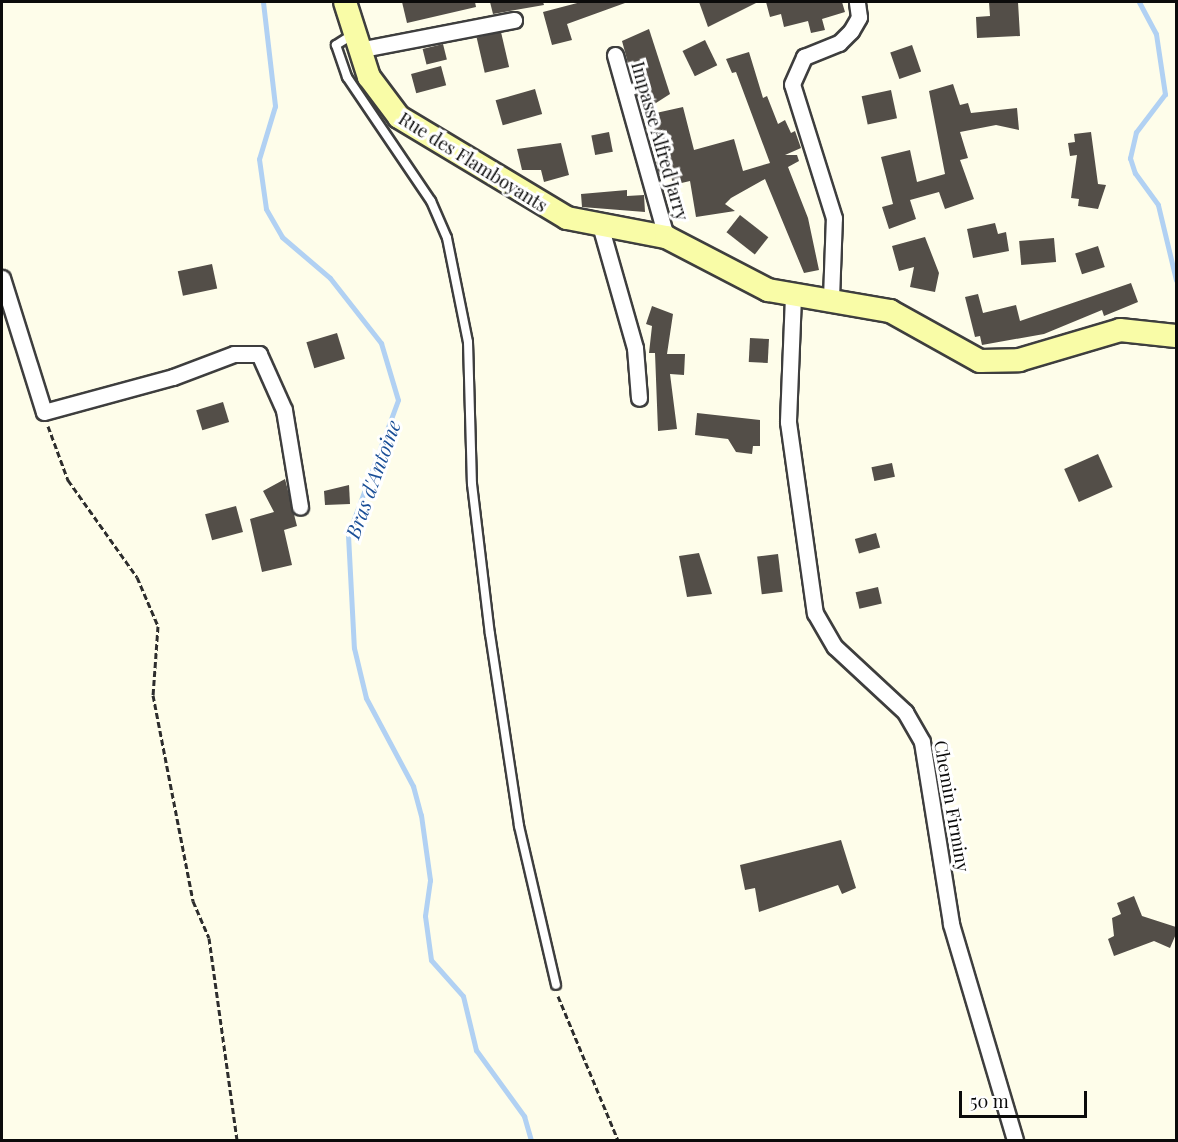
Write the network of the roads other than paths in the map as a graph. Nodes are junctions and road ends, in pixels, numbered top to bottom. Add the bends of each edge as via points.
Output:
1 (345, 2) edge
2 (857, 2) edge
3 (514, 20) dead end
4 (355, 42) junction
5 (615, 55) dead end
6 (600, 225) junction
7 (666, 237) junction
8 (2, 278) edge
9 (794, 296) junction
10 (831, 298) junction
11 (1176, 336) edge
12 (639, 398) dead end
13 (300, 507) dead end
14 (556, 985) road end
15 (1014, 1140) edge

1 - 4 main road, Rue des Flamboyants
2 - 10 street via 851,31 839,43 804,57 792,84 834,218
3 - 4 street
4 - 6 main road, Rue des Flamboyants via 369,77 399,117 526,198 567,218
4 - 14 lane via 336,45 347,77 431,201 447,238 468,342 472,484 490,634 519,826
5 - 7 street, Impasse Alfred Jarry
6 - 7 main road, Rue des Flamboyants
6 - 12 street via 635,348
7 - 9 main road, Rue des Flamboyants via 768,290
8 - 13 street via 44,412 173,377 234,354 259,354 284,410
9 - 10 main road, Rue des Flamboyants
9 - 15 street, Chemin Firminy via 788,422 814,613 836,647 905,712 922,742 951,924
10 - 11 main road, Rue des Flamboyants via 890,311 966,356 997,363 1120,330

